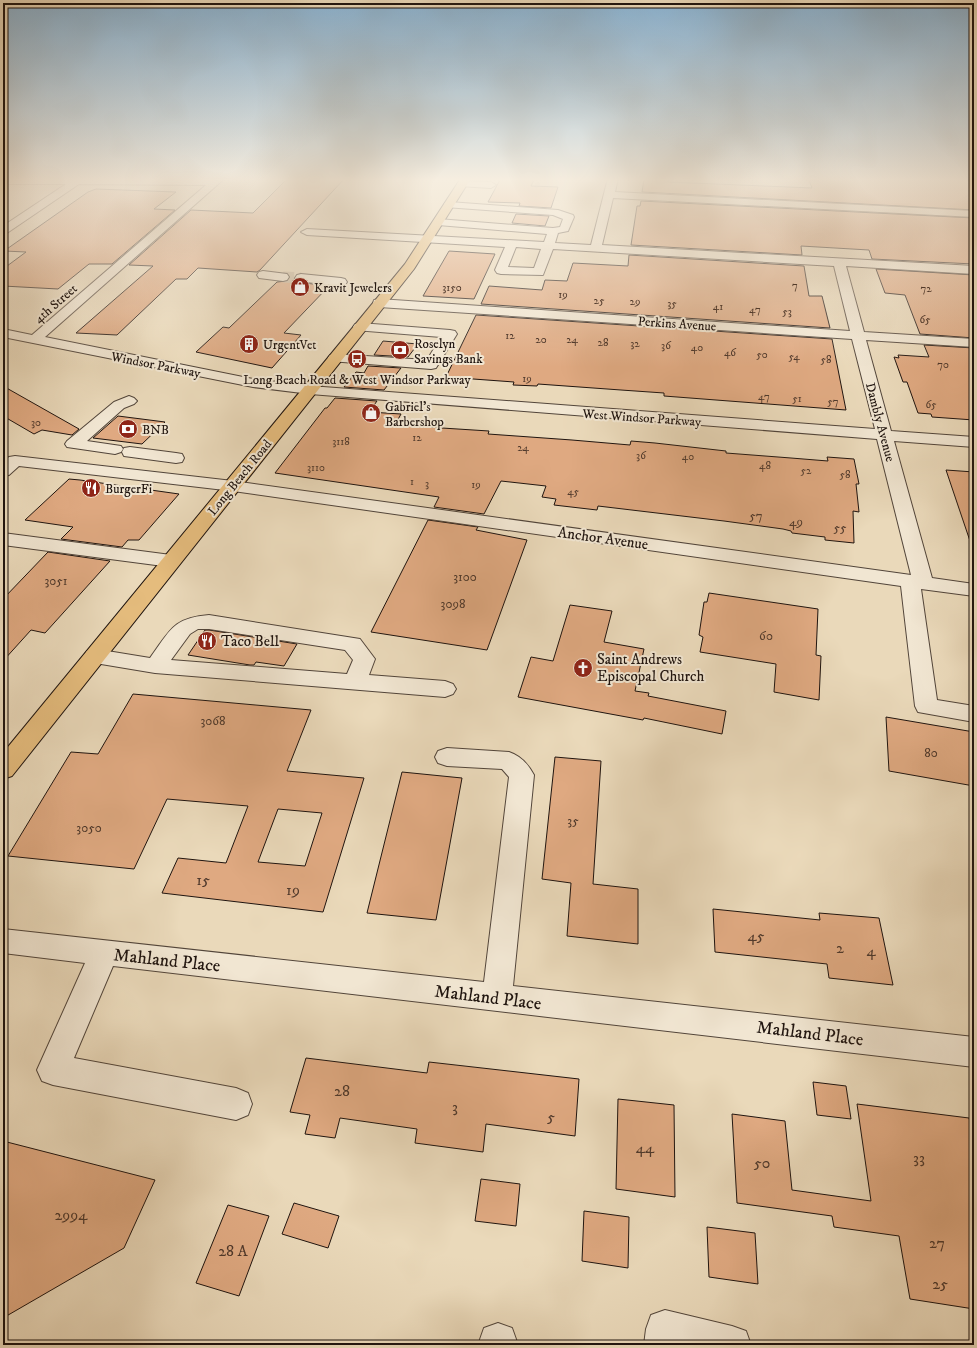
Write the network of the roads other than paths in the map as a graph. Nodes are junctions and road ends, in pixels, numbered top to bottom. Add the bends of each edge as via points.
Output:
1 (147, 241) edge
2 (427, 241) edge
3 (477, 241) edge
4 (549, 241) edge
5 (598, 241) edge
6 (512, 243) junction
7 (548, 245) junction
8 (596, 248) junction
9 (839, 262) junction
10 (974, 270) edge
11 (263, 275) dead end
12 (282, 277) tunnel mouth
13 (301, 278) tunnel mouth
14 (341, 282) dead end
15 (379, 303) junction
16 (360, 327) junction
17 (3, 333) edge
18 (858, 335) junction
19 (35, 339) junction
20 (974, 343) edge
21 (336, 358) junction
22 (310, 390) junction
23 (129, 401) dead end
24 (885, 435) junction
25 (974, 442) edge
26 (176, 458) dead end
27 (3, 471) edge
28 (233, 486) junction
29 (3, 539) edge
30 (171, 562) junction
31 (917, 582) junction
32 (974, 591) edge
33 (95, 656) junction
34 (155, 666) junction
35 (355, 682) junction
36 (445, 689) dead end
37 (974, 714) edge
38 (447, 757) dead end
39 (3, 770) edge
40 (3, 941) edge
41 (104, 953) junction
42 (497, 998) junction
43 (974, 1052) edge
44 (236, 1104) dead end
45 (664, 1337) edge
46 (732, 1345) edge

1 - 19 street, 4th Street
2 - 15 main road, Long Beach Road
3 - 6 street
4 - 7 street
5 - 8 street
6 - 7 street
6 - 7 street via 501,270 539,272
7 - 8 street
8 - 9 street
9 - 10 street
9 - 18 street, Dambly Avenue
11 - 12 street
13 - 14 street
15 - 16 main road, Long Beach Road
15 - 18 street, Perkins Avenue
16 - 21 main road, Long Beach Road
16 - 21 street via 450,334 431,365
17 - 19 street, Windsor Parkway
18 - 20 street, Perkins Avenue
18 - 24 street, Dambly Avenue
19 - 22 street, Windsor Parkway via 254,383
21 - 22 main road, Long Beach Road
22 - 24 street, West Windsor Parkway
22 - 28 main road, Long Beach Road
23 - 26 street via 119,405 73,444
24 - 25 street, West Windsor Parkway
24 - 31 street, Dambly Avenue
27 - 28 street, Anchor Avenue via 15,460
28 - 30 main road, Long Beach Road
28 - 31 street, Anchor Avenue
29 - 30 street
30 - 33 main road, Long Beach Road
31 - 32 street, Anchor Avenue
31 - 37 street, Dambly Avenue via 926,706
33 - 34 street
33 - 39 main road, Long Beach Road
34 - 35 street
34 - 35 street via 183,629 194,623 209,622 352,644 364,659
35 - 36 street
38 - 42 street via 509,761 522,776
40 - 41 street, Mahland Place
41 - 42 street, Mahland Place
41 - 44 street via 53,1070
42 - 43 street, Mahland Place
45 - 46 street

